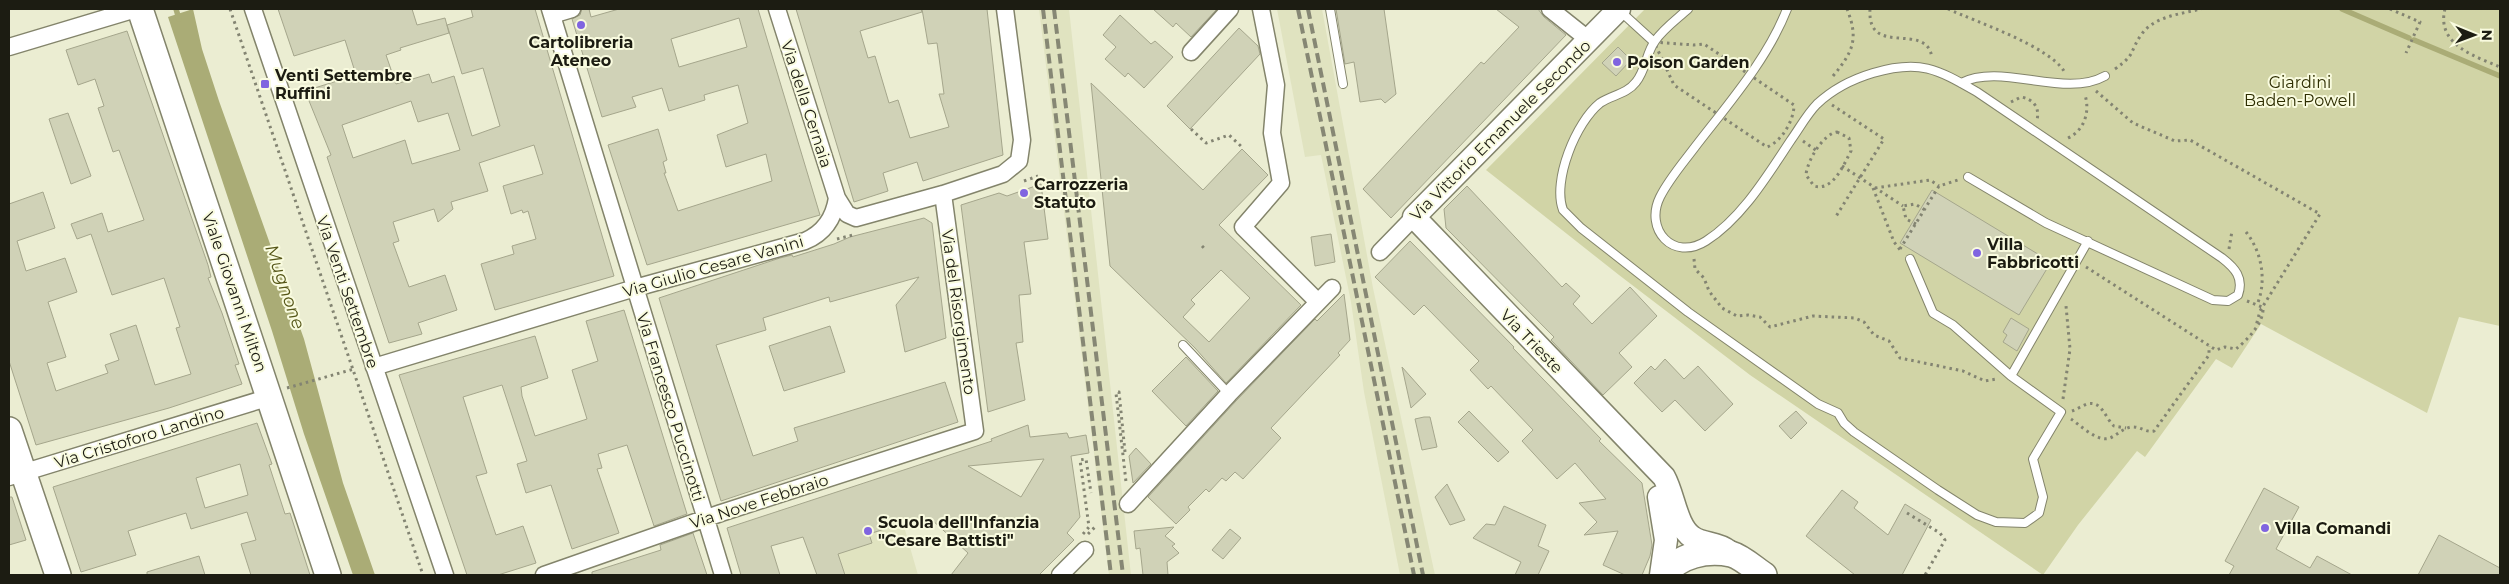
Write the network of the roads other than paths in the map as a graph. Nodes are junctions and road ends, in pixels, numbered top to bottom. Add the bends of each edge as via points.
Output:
1 (136, 9) edge
2 (140, 9) edge
3 (253, 9) edge
4 (572, 9) edge
5 (777, 9) edge
6 (1005, 9) edge
7 (1230, 9) edge
8 (1261, 9) edge
9 (1330, 9) edge
10 (1550, 9) edge
11 (1619, 9) edge
12 (1688, 9) edge
13 (1787, 9) edge
14 (551, 12) edge
15 (1589, 40) junction
16 (1654, 42) junction
17 (9, 47) edge
18 (1191, 52) dead end
19 (2105, 76) dead end
20 (1960, 83) junction
21 (1343, 84) dead end
22 (1968, 177) road end
23 (943, 194) junction
24 (837, 198) junction
25 (1414, 218) junction
26 (2088, 241) junction
27 (1380, 252) dead end
28 (1910, 259) dead end
29 (635, 288) junction
30 (1332, 288) dead end
31 (1318, 302) junction
32 (1183, 345) dead end
33 (374, 368) junction
34 (2011, 376) junction
35 (279, 393) junction
36 (1229, 394) junction
37 (9, 430) edge
38 (975, 431) joint
39 (1650, 465) junction
40 (16, 475) edge
41 (1128, 504) dead end
42 (706, 518) junction
43 (1082, 544) road end
44 (1732, 554) junction
45 (1668, 570) edge
46 (58, 575) edge
47 (328, 575) edge
48 (445, 575) edge
49 (544, 575) edge
50 (723, 575) edge
51 (1060, 575) edge
52 (1764, 575) edge

1 - 17 street
2 - 35 main road, Viale Giovanni Milton
3 - 33 street, Via Venti Settembre
4 - 14 street
5 - 24 street, Via della Cernaia
6 - 23 street via 1022,140 1019,161 1008,172
7 - 18 street
8 - 31 street via 1276,85 1272,133 1281,183 1243,227
9 - 21 lane
10 - 15 street
11 - 15 street, Via Vittorio Emanuele Secondo
11 - 16 lane
12 - 16 lane
13 - 20 lane via 1772,41 1750,75 1672,178 1656,206 1656,226 1665,240 1690,248 1713,236 1735,216 1762,182 1814,107 1858,78 1896,68 1929,68
14 - 29 street, Via Francesco Puccinotti
15 - 25 street, Via Vittorio Emanuele Secondo
16 - 34 lane via 1635,84 1596,107 1573,140 1560,195 1561,206 1567,216 1716,334 1818,404 1838,413 1854,432 1938,490 1987,520 2020,524 2032,520 2039,513 2043,498 2033,459 2060,410
19 - 20 lane via 2085,84 1982,77
20 - 26 lane via 2050,140 2222,258 2238,275 2239,292 2228,301 2213,300
22 - 26 lane via 2046,223
23 - 24 street via 862,218 847,214
23 - 38 street, Via del Risorgimento
24 - 29 street, Via Giulio Cesare Vanini via 830,221 809,239
25 - 27 street, Via Vittorio Emanuele Secondo
25 - 39 street, Via Trieste
26 - 34 lane
28 - 34 lane via 1933,313 1953,325
29 - 33 street, Via Giulio Cesare Vanini
29 - 42 street, Via Francesco Puccinotti
30 - 31 street
31 - 36 street
32 - 36 lane
33 - 48 street, Via Venti Settembre
35 - 40 street, Via Cristoforo Landino
35 - 47 main road, Viale Giovanni Milton
36 - 41 street
37 - 40 main road
38 - 42 street, Via Nove Febbraio
39 - 44 street, Via Trieste via 1664,477 1670,488 1685,532 1696,540 1721,546
39 - 45 street, Via Trieste via 1665,524
40 - 46 main road
42 - 49 street, Via Nove Febbraio
42 - 50 street, Via Francesco Puccinotti
43 - 51 street
44 - 45 main road, Via Trieste via 1698,554
44 - 52 main road, Via Trieste

